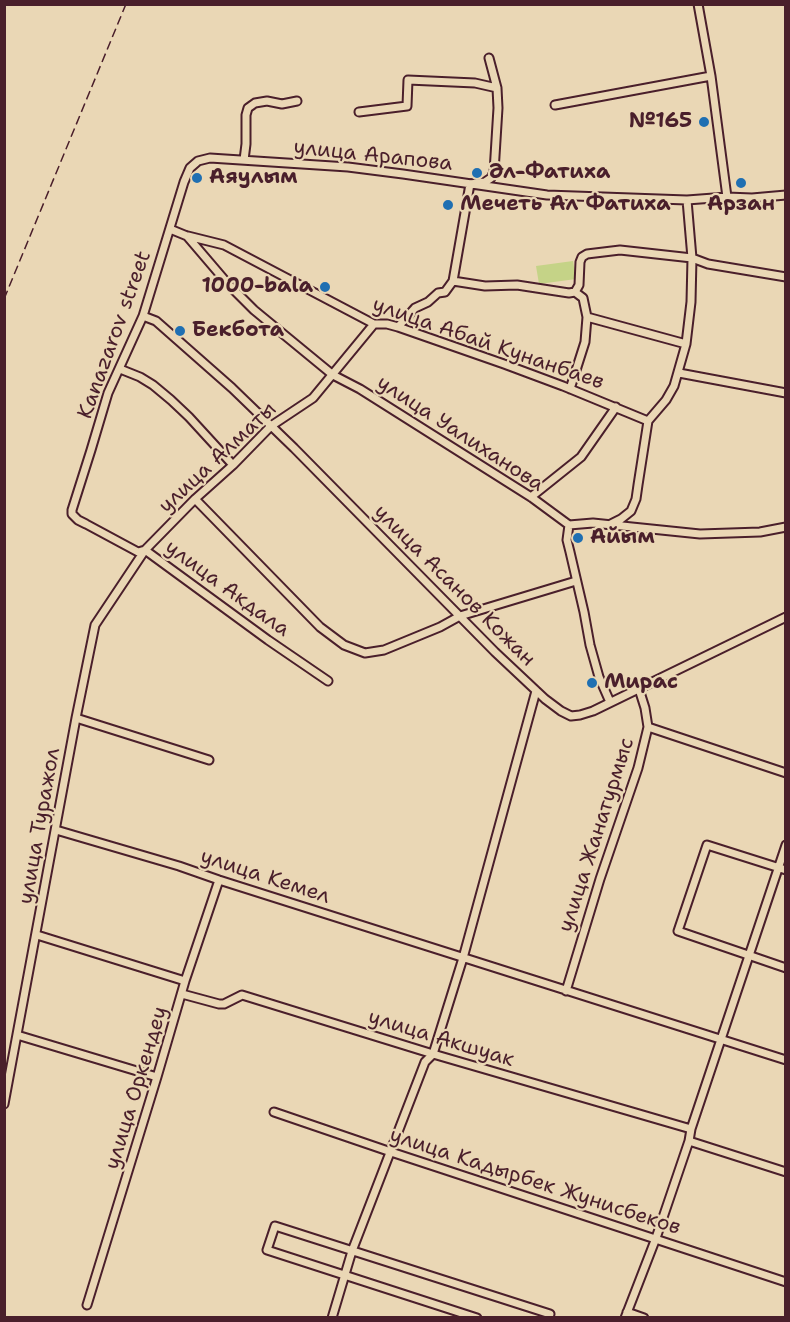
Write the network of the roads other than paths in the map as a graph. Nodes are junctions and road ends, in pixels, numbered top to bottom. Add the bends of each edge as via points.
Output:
1 (698, 4) edge
2 (489, 58) dead end
3 (711, 76) junction
4 (497, 88) junction
5 (297, 101) dead end
6 (555, 105) dead end
7 (360, 112) dead end
8 (244, 160) junction
9 (190, 168) joint
10 (470, 184) junction
11 (786, 195) edge
12 (727, 197) junction
13 (687, 200) junction
14 (170, 229) junction
15 (187, 236) junction
16 (692, 258) junction
17 (786, 277) edge
18 (453, 280) junction
19 (575, 292) junction
20 (143, 316) junction
21 (587, 317) junction
22 (374, 324) junction
23 (398, 327) junction
24 (686, 344) junction
25 (120, 369) junction
26 (679, 373) junction
27 (333, 375) junction
28 (570, 389) junction
29 (786, 393) edge
30 (616, 407) junction
31 (648, 421) junction
32 (271, 426) junction
33 (233, 465) junction
34 (531, 497) junction
35 (195, 499) junction
36 (72, 514) joint
37 (569, 525) junction
38 (610, 525) junction
39 (786, 527) edge
40 (145, 550) junction
41 (576, 581) junction
42 (460, 616) junction
43 (786, 617) edge
44 (95, 625) joint
45 (328, 681) dead end
46 (639, 688) junction
47 (536, 691) junction
48 (610, 702) junction
49 (76, 718) junction
50 (648, 727) junction
51 (209, 760) dead end
52 (786, 773) edge
53 (56, 830) junction
54 (786, 845) edge
55 (782, 869) edge
56 (219, 880) junction
57 (37, 935) junction
58 (749, 956) junction
59 (463, 958) junction
60 (786, 968) edge
61 (185, 981) junction
62 (566, 991) junction
63 (182, 994) junction
64 (17, 1035) junction
65 (721, 1040) junction
66 (433, 1054) junction
67 (786, 1060) edge
68 (157, 1077) junction
69 (4, 1104) edge
70 (274, 1112) dead end
71 (691, 1129) junction
72 (689, 1141) junction
73 (391, 1152) junction
74 (786, 1172) edge
75 (656, 1238) junction
76 (352, 1251) junction
77 (345, 1275) junction
78 (786, 1282) edge
79 (87, 1305) dead end
80 (626, 1315) edge
81 (332, 1317) edge
82 (477, 1317) edge
83 (549, 1317) edge
84 (644, 1317) edge

1 - 3 street
2 - 4 street
3 - 6 street
3 - 12 street
4 - 7 street via 476,82 408,80 407,106
4 - 10 street via 494,172 485,182
5 - 8 street via 282,105 267,101 248,108
8 - 9 street, улица Арапова via 210,158
8 - 10 street, улица Арапова via 348,167
9 - 14 street, Kanazarov street
10 - 13 street, улица Арапова via 547,195
10 - 18 street
11 - 12 street, улица Арапова
12 - 13 street, улица Арапова
13 - 16 street
14 - 15 street, улица Уалиханова
14 - 20 street, Kanazarov street
15 - 22 street, улица Абай Кунанбаев via 224,245
15 - 27 street, улица Уалиханова via 254,310
16 - 17 street
16 - 19 street via 620,250 587,254 580,262
16 - 24 street
18 - 19 street
18 - 23 street via 445,292 415,308
19 - 21 street via 583,298
20 - 25 street, Kanazarov street
20 - 32 street, улица Асанов Кожан via 156,321
21 - 24 street
21 - 28 street via 585,342
22 - 23 street, улица Абай Кунанбаев
22 - 27 street, улица Алматы
23 - 28 street, улица Абай Кунанбаев
24 - 26 street
25 - 33 street via 140,377 171,400
25 - 36 street, Kanazarov street via 108,393
26 - 29 street
26 - 31 street via 666,400
27 - 32 street, улица Алматы via 312,398
27 - 34 street, улица Уалиханова
28 - 30 street, улица Абай Кунанбаев
30 - 31 street, улица Абай Кунанбаев
30 - 34 street via 581,458
31 - 38 street via 636,499 631,511
32 - 33 street, улица Алматы
32 - 42 street, улица Асанов Кожан
33 - 35 street, улица Алматы
34 - 37 street, улица Уалиханова
35 - 40 street, улица Алматы
35 - 42 street via 320,627 344,645 365,652 384,650
36 - 40 street, улица Акдала via 138,552
37 - 38 street
37 - 41 street via 567,540
38 - 39 street via 700,534
40 - 44 street, улица Алматы
40 - 45 street, улица Акдала
41 - 42 street
41 - 48 street via 590,645
42 - 47 street, улица Асанов Кожан
43 - 46 street, улица Асанов Кожан
44 - 49 street, улица Туражол
46 - 48 street, улица Асанов Кожан
46 - 50 street, улица Жанатурмыс
47 - 48 street, улица Асанов Кожан via 571,716
47 - 59 street
49 - 51 street
49 - 53 street, улица Туражол
50 - 52 street
50 - 62 street, улица Жанатурмыс
53 - 56 street, улица Кемел
53 - 57 street, улица Туражол
54 - 55 street
55 - 58 street
55 - 58 street via 707,845 678,931
56 - 59 street, улица Кемел
56 - 61 street, улица Оркендеу
57 - 61 street
57 - 64 street, улица Туражол
58 - 60 street
58 - 65 street
59 - 62 street, улица Кемел
59 - 66 street
61 - 63 street, улица Оркендеу
62 - 65 street, улица Кемел
63 - 66 street, улица Акшуак via 219,1004 242,995
63 - 68 street, улица Оркендеу
64 - 68 street
64 - 69 street, улица Туражол
65 - 67 street, улица Кемел
65 - 71 street
66 - 71 street, улица Акшуак
66 - 73 street via 425,1062
68 - 79 street, улица Оркендеу
70 - 73 street, улица Кадырбек Жунисбеков
71 - 72 street
72 - 74 street
72 - 75 street
73 - 75 street, улица Кадырбек Жунисбеков
73 - 76 street
75 - 78 street, улица Кадырбек Жунисбеков
75 - 80 street
76 - 77 street
76 - 77 street via 275,1226 267,1250
76 - 83 street via 550,1314
77 - 81 street
77 - 82 street
80 - 84 street

